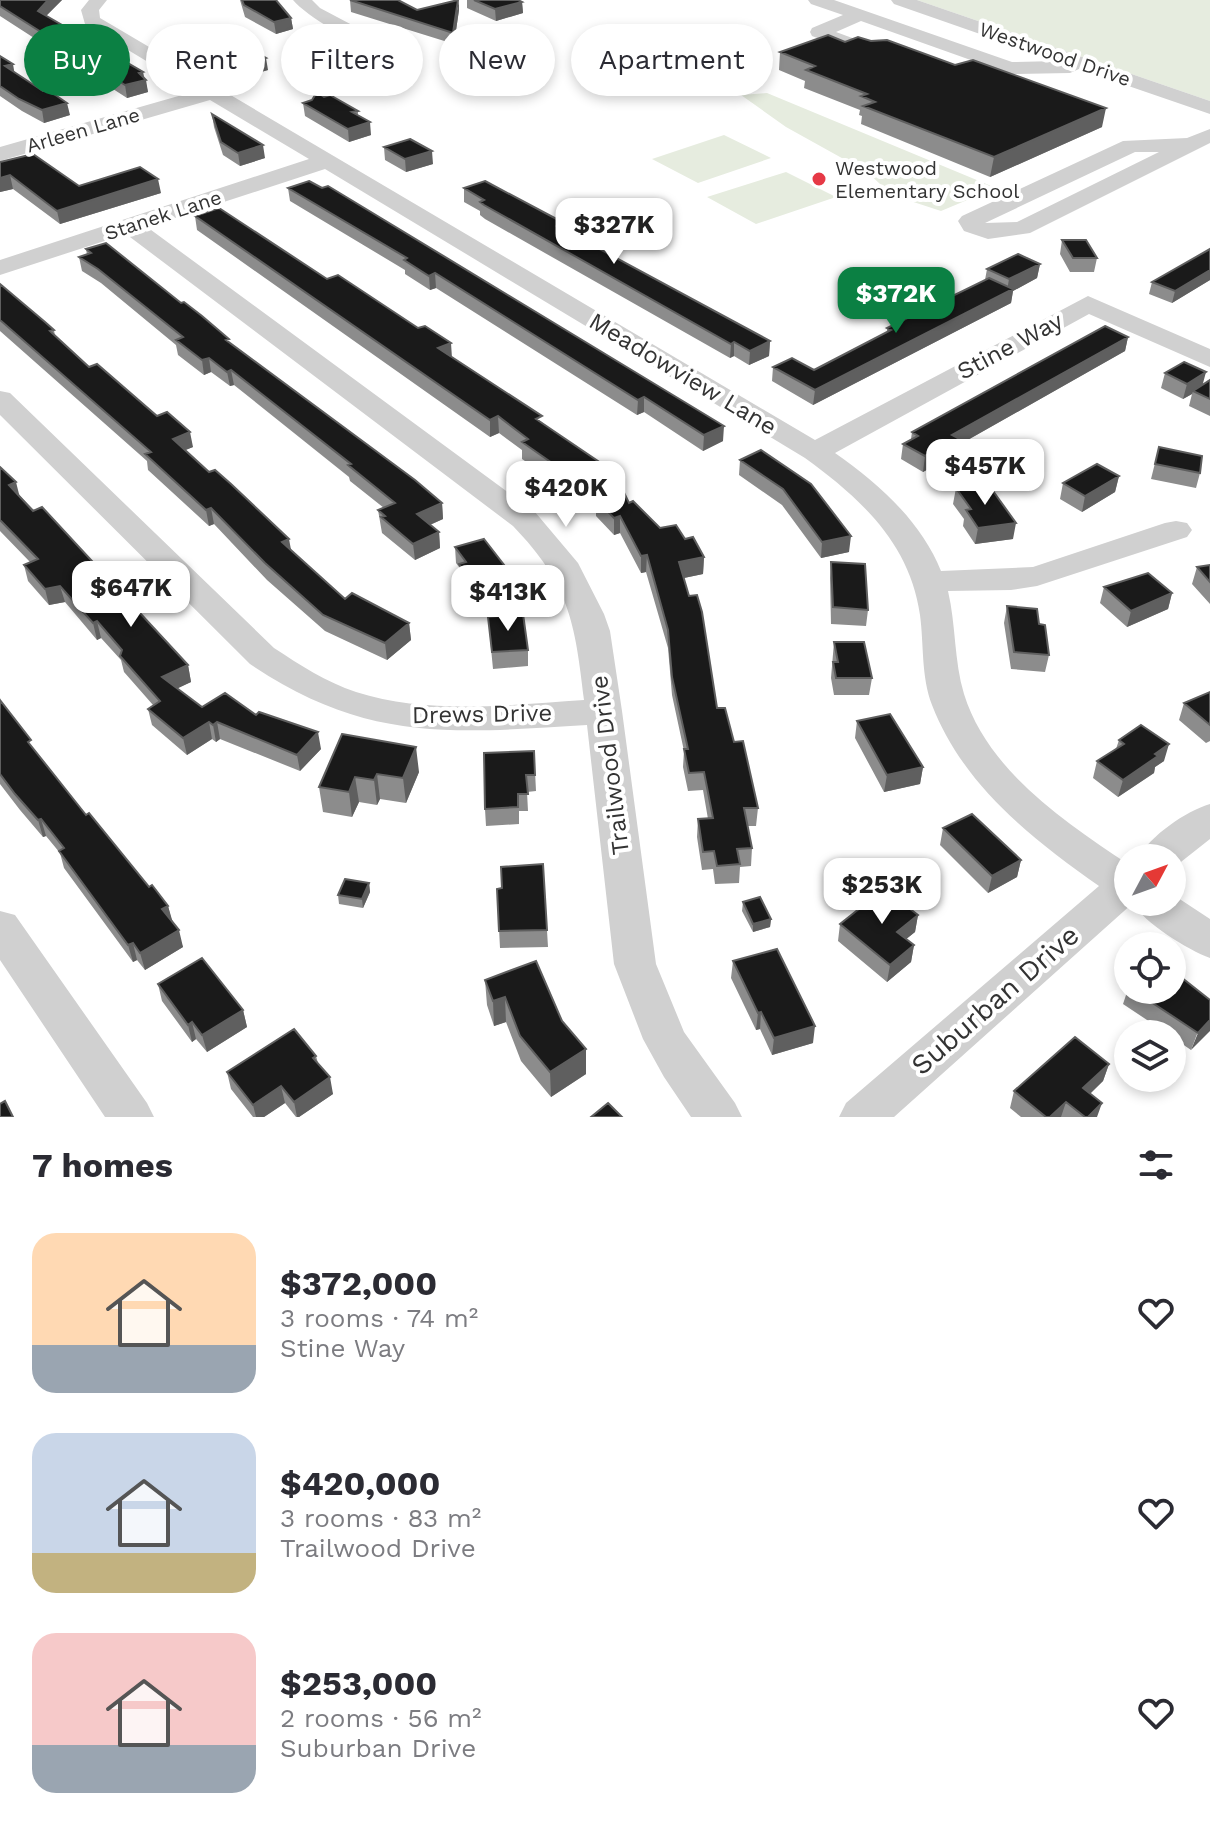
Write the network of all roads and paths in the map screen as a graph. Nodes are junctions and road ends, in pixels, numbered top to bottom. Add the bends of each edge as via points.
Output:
1 (98, 0) edge
2 (302, 0) edge
3 (817, 0) edge
4 (900, 0) edge
5 (858, 16) junction
6 (957, 20) junction
7 (338, 24) edge
8 (914, 35) junction
9 (146, 53) edge
10 (1092, 67) junction
11 (201, 96) edge
12 (216, 96) edge
13 (1210, 108) edge
14 (0, 134) edge
15 (1200, 139) edge
16 (10, 151) edge
17 (326, 161) junction
18 (130, 226) junction
19 (0, 268) edge
20 (1210, 359) edge
21 (0, 399) edge
22 (815, 452) junction
23 (1176, 530) dead end
24 (929, 581) junction
25 (604, 711) junction
26 (1210, 818) edge
27 (1176, 844) edge
28 (1114, 875) edge
29 (1114, 897) edge
30 (1173, 916) edge
31 (0, 927) edge
32 (1210, 941) edge
33 (131, 1117) edge
34 (719, 1117) edge
35 (862, 1117) edge

1 - 9 street, Meadowview Lane via 90,10 91,20
2 - 7 street
3 - 5 street
4 - 6 street, Westwood Drive
5 - 8 street
5 - 8 street via 819,32 870,50
6 - 8 street
6 - 10 street, Westwood Drive
8 - 10 street via 1010,68
10 - 13 street, Westwood Drive
11 - 16 street, Arleen Lane
12 - 17 street, Meadowview Lane
14 - 16 street
15 - 15 street via 1131,146 970,221 988,232 1022,228
17 - 18 street, Stanek Lane
17 - 22 street, Meadowview Lane
18 - 19 street, Stanek Lane
18 - 25 street, Trailwood Drive via 524,519 550,544 584,600
20 - 22 street, Stine Way via 1088,304
21 - 25 street, Drews Drive via 262,656 316,692 420,718
22 - 24 street, Meadowview Lane via 879,502 917,553
23 - 24 street via 1037,576
24 - 28 street, Meadowview Lane via 942,679 966,739 1016,800
25 - 34 street, Trailwood Drive via 638,975 662,1037
26 - 27 street
29 - 35 street, Suburban Drive
30 - 32 street
31 - 33 street

